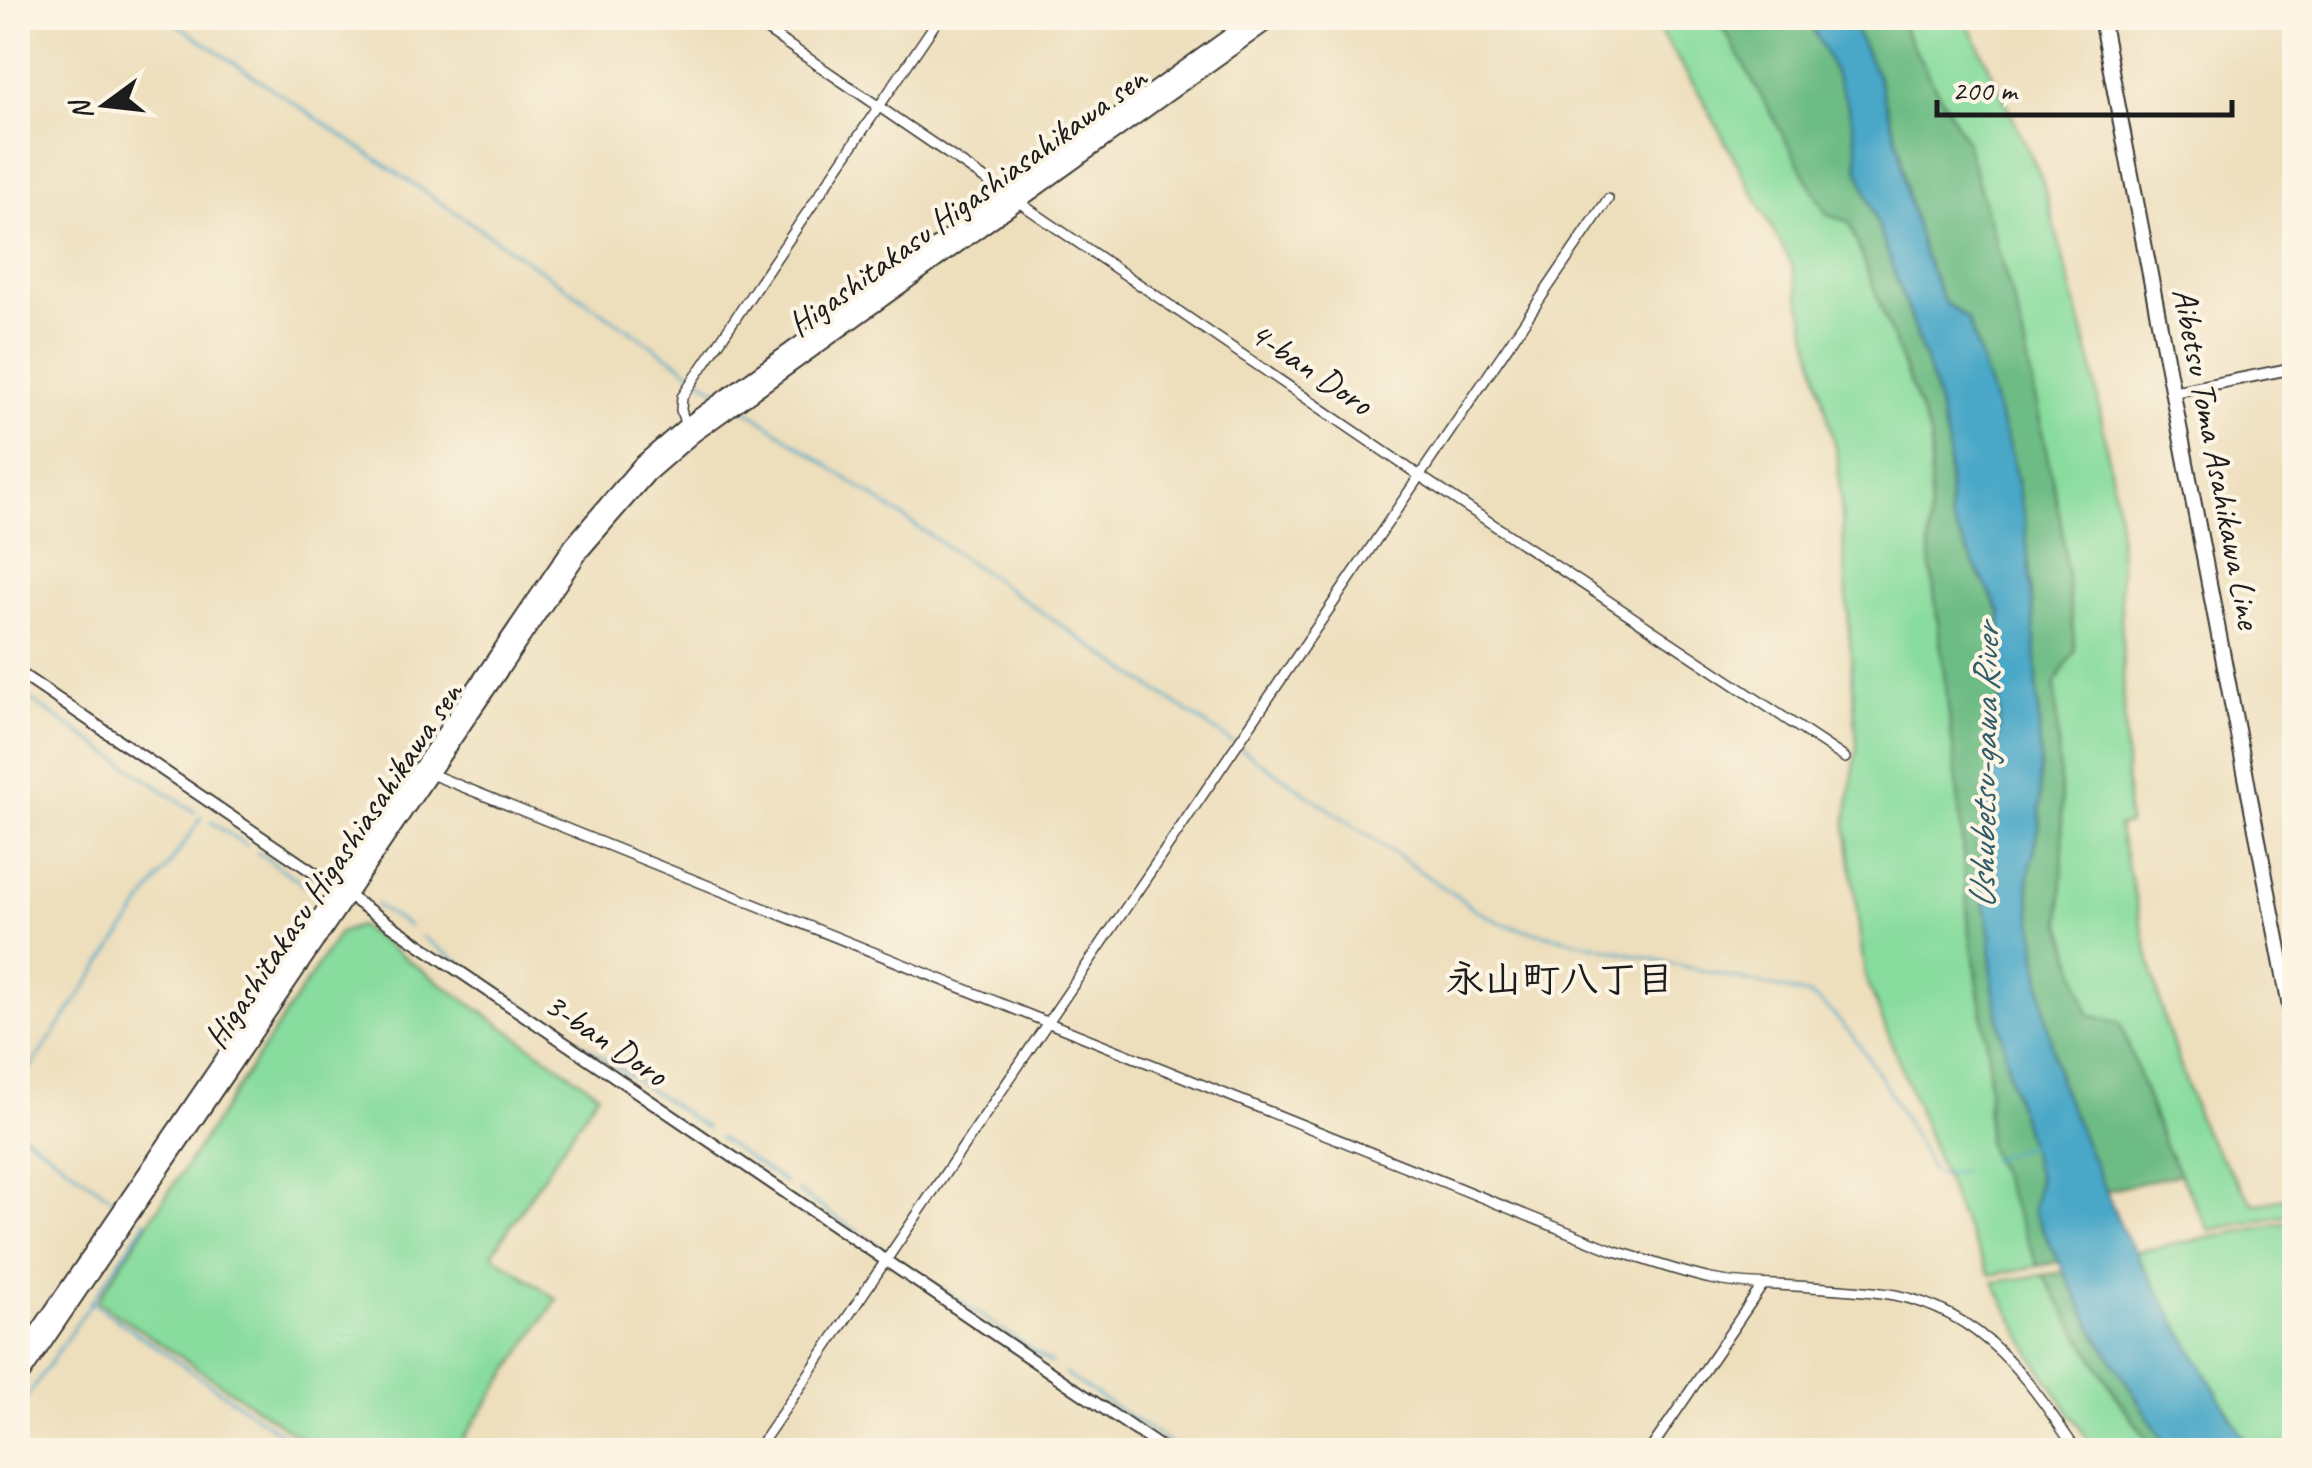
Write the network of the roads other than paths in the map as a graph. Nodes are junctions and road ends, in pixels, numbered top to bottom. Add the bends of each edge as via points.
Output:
1 (749, 18) edge
2 (939, 18) edge
3 (1256, 18) edge
4 (1273, 18) edge
5 (2102, 18) edge
6 (880, 107) junction
7 (1014, 197) junction
8 (1608, 199) dead end
9 (2294, 368) edge
10 (2174, 392) junction
11 (688, 432) junction
12 (1420, 476) junction
13 (18, 672) edge
14 (1846, 758) dead end
15 (425, 772) junction
16 (343, 894) junction
17 (1047, 1022) junction
18 (2294, 1028) edge
19 (886, 1261) junction
20 (1762, 1286) junction
21 (18, 1361) edge
22 (18, 1381) edge
23 (757, 1450) edge
24 (1164, 1450) edge
25 (1650, 1450) edge
26 (2076, 1450) edge

1 - 6 street, 4-ban Doro
2 - 6 street
3 - 7 main road, Higashitakasu Higashiasahikawa sen
4 - 7 main road, Higashitakasu Higashiasahikawa sen
5 - 10 main road, Aibetsu Toma Asahikawa Line
6 - 7 street, 4-ban Doro
6 - 11 street via 682,398
7 - 11 main road, Higashitakasu Higashiasahikawa sen
7 - 12 street, 4-ban Doro
8 - 12 street
9 - 10 street
10 - 18 main road, Aibetsu Toma Asahikawa Line
11 - 15 main road, Higashitakasu Higashiasahikawa sen via 582,550
12 - 14 street, 4-ban Doro
12 - 17 street
13 - 16 street, 3-ban Doro
15 - 16 main road, Higashitakasu Higashiasahikawa sen
15 - 17 street
16 - 19 street, 3-ban Doro
16 - 21 main road, Higashitakasu Higashiasahikawa sen
16 - 22 main road, Higashitakasu Higashiasahikawa sen
17 - 19 street
17 - 20 street via 1615,1251 1711,1279
19 - 23 street
19 - 24 street, 3-ban Doro
20 - 25 street
20 - 26 street via 1894,1295 1969,1327 2028,1380

